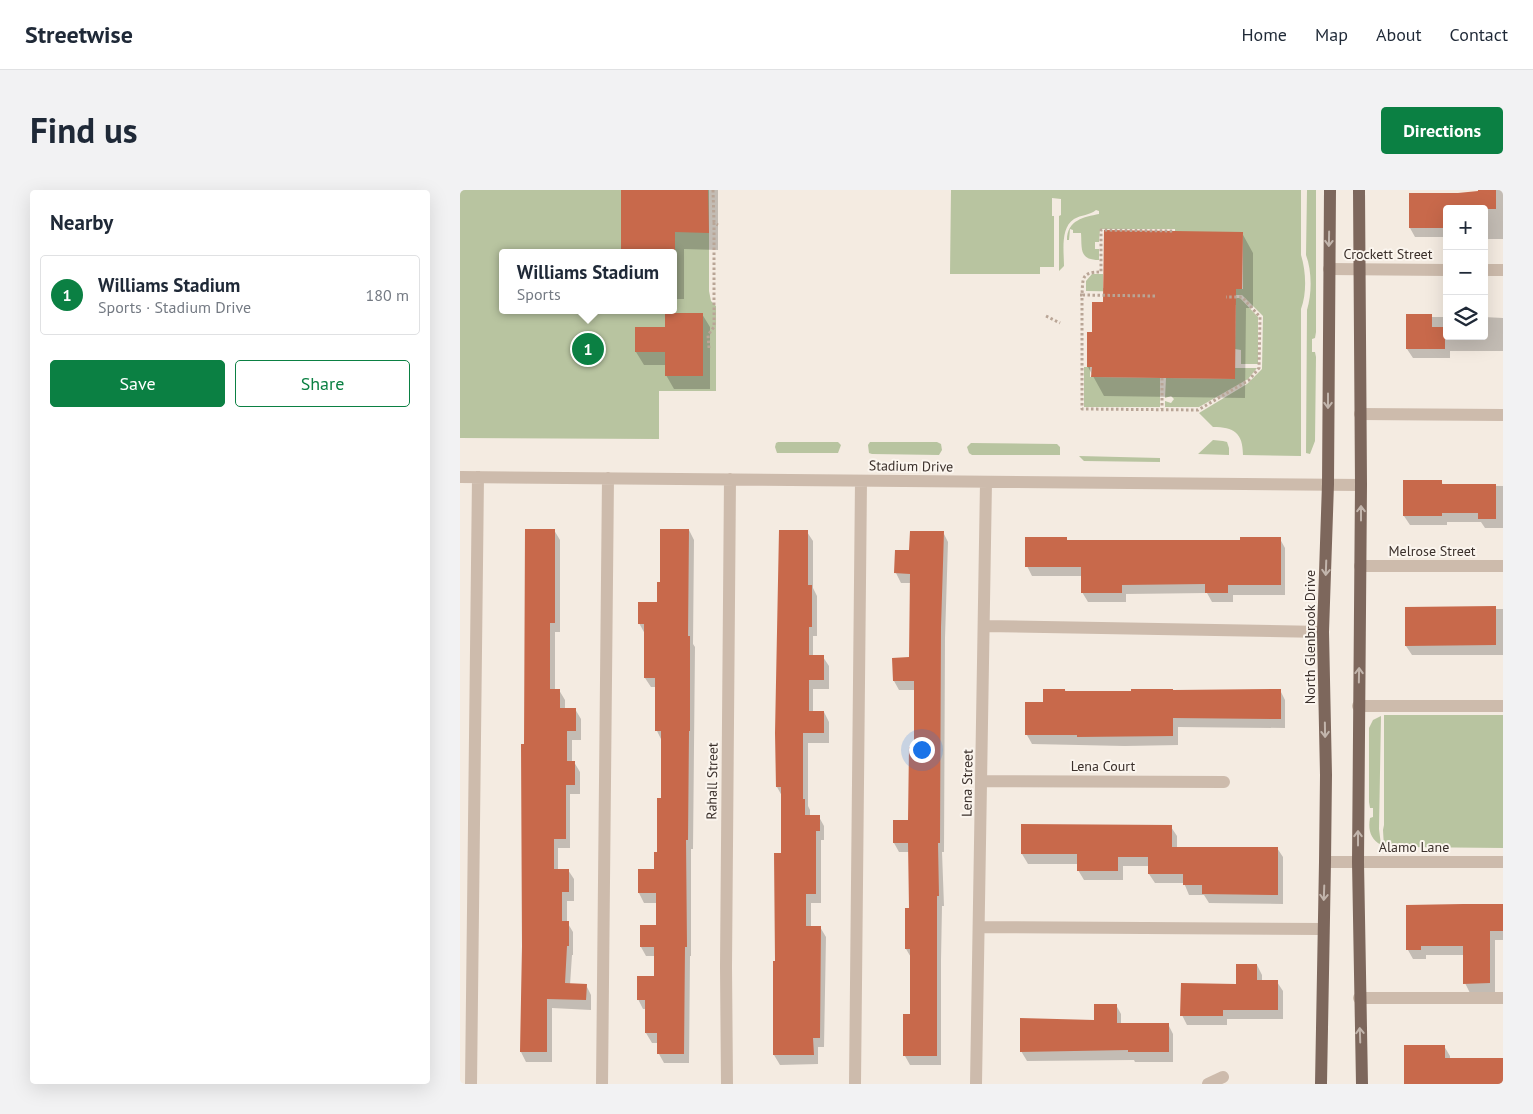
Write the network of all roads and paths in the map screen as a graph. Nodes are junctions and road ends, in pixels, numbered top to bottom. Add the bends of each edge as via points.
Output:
1 (714, 190) edge
2 (1330, 190) edge
3 (1359, 190) edge
4 (1174, 231) dead end
5 (1329, 269) junction
6 (1359, 269) junction
7 (1443, 270) edge
8 (1488, 270) edge
9 (1503, 270) edge
10 (1081, 295) junction
11 (1155, 296) dead end
12 (1226, 297) dead end
13 (1046, 316) dead end
14 (1060, 323) dead end
15 (708, 348) dead end
16 (1162, 378) dead end
17 (1162, 410) junction
18 (1360, 414) junction
19 (1503, 415) edge
20 (460, 476) edge
21 (478, 477) junction
22 (608, 478) junction
23 (730, 479) junction
24 (861, 481) junction
25 (986, 482) junction
26 (1328, 484) junction
27 (1361, 485) junction
28 (1360, 566) junction
29 (1503, 566) edge
30 (984, 626) junction
31 (1323, 632) junction
32 (1358, 706) junction
33 (1503, 706) edge
34 (982, 781) junction
35 (1224, 782) dead end
36 (1325, 862) junction
37 (1358, 862) junction
38 (1503, 862) edge
39 (979, 927) junction
40 (1323, 930) junction
41 (1359, 998) junction
42 (1503, 998) edge
43 (1223, 1077) dead end
44 (471, 1084) edge
45 (602, 1084) edge
46 (728, 1084) edge
47 (855, 1084) edge
48 (976, 1084) edge
49 (1208, 1084) edge
50 (1321, 1084) edge
51 (1362, 1084) edge

1 - 15 path via 714,327 708,335
2 -> 5 main road, North Glenbrook Drive
3 - 6 main road
4 - 10 path via 1102,230 1101,272 1087,273
5 - 6 street, Crockett Street
5 -> 26 main road, North Glenbrook Drive
6 - 7 street, Crockett Street
6 - 18 main road
8 - 9 street
10 - 11 path
10 - 17 path via 1082,409
12 - 17 path via 1242,297 1260,317 1259,368 1248,380 1198,410
13 - 14 path
16 - 17 path
18 - 19 street
18 - 27 main road
20 - 21 street, Stadium Drive
21 - 22 street, Stadium Drive
21 - 44 street
22 - 23 street, Stadium Drive
22 - 45 street
23 - 24 street, Stadium Drive
23 - 46 street, Rahall Street
24 - 25 street, Stadium Drive
24 - 47 street
25 - 26 street, Stadium Drive
25 - 30 street, Lena Street
26 - 27 street, Stadium Drive
26 -> 31 main road, North Glenbrook Drive
28 -> 27 main road
28 - 29 street, Melrose Street
32 -> 28 main road
30 - 31 street
30 - 34 street, Lena Street
31 -> 36 main road, North Glenbrook Drive
32 - 33 street
37 -> 32 main road
34 - 35 street, Lena Court
34 - 39 street, Lena Street
36 - 37 street, Alamo Lane
36 -> 40 main road, North Glenbrook Drive
37 - 38 street, Alamo Lane
37 - 41 main road
39 - 40 street
39 - 48 street, Lena Street
40 - 50 main road, North Glenbrook Drive
41 - 42 street
51 -> 41 main road
43 - 49 street

